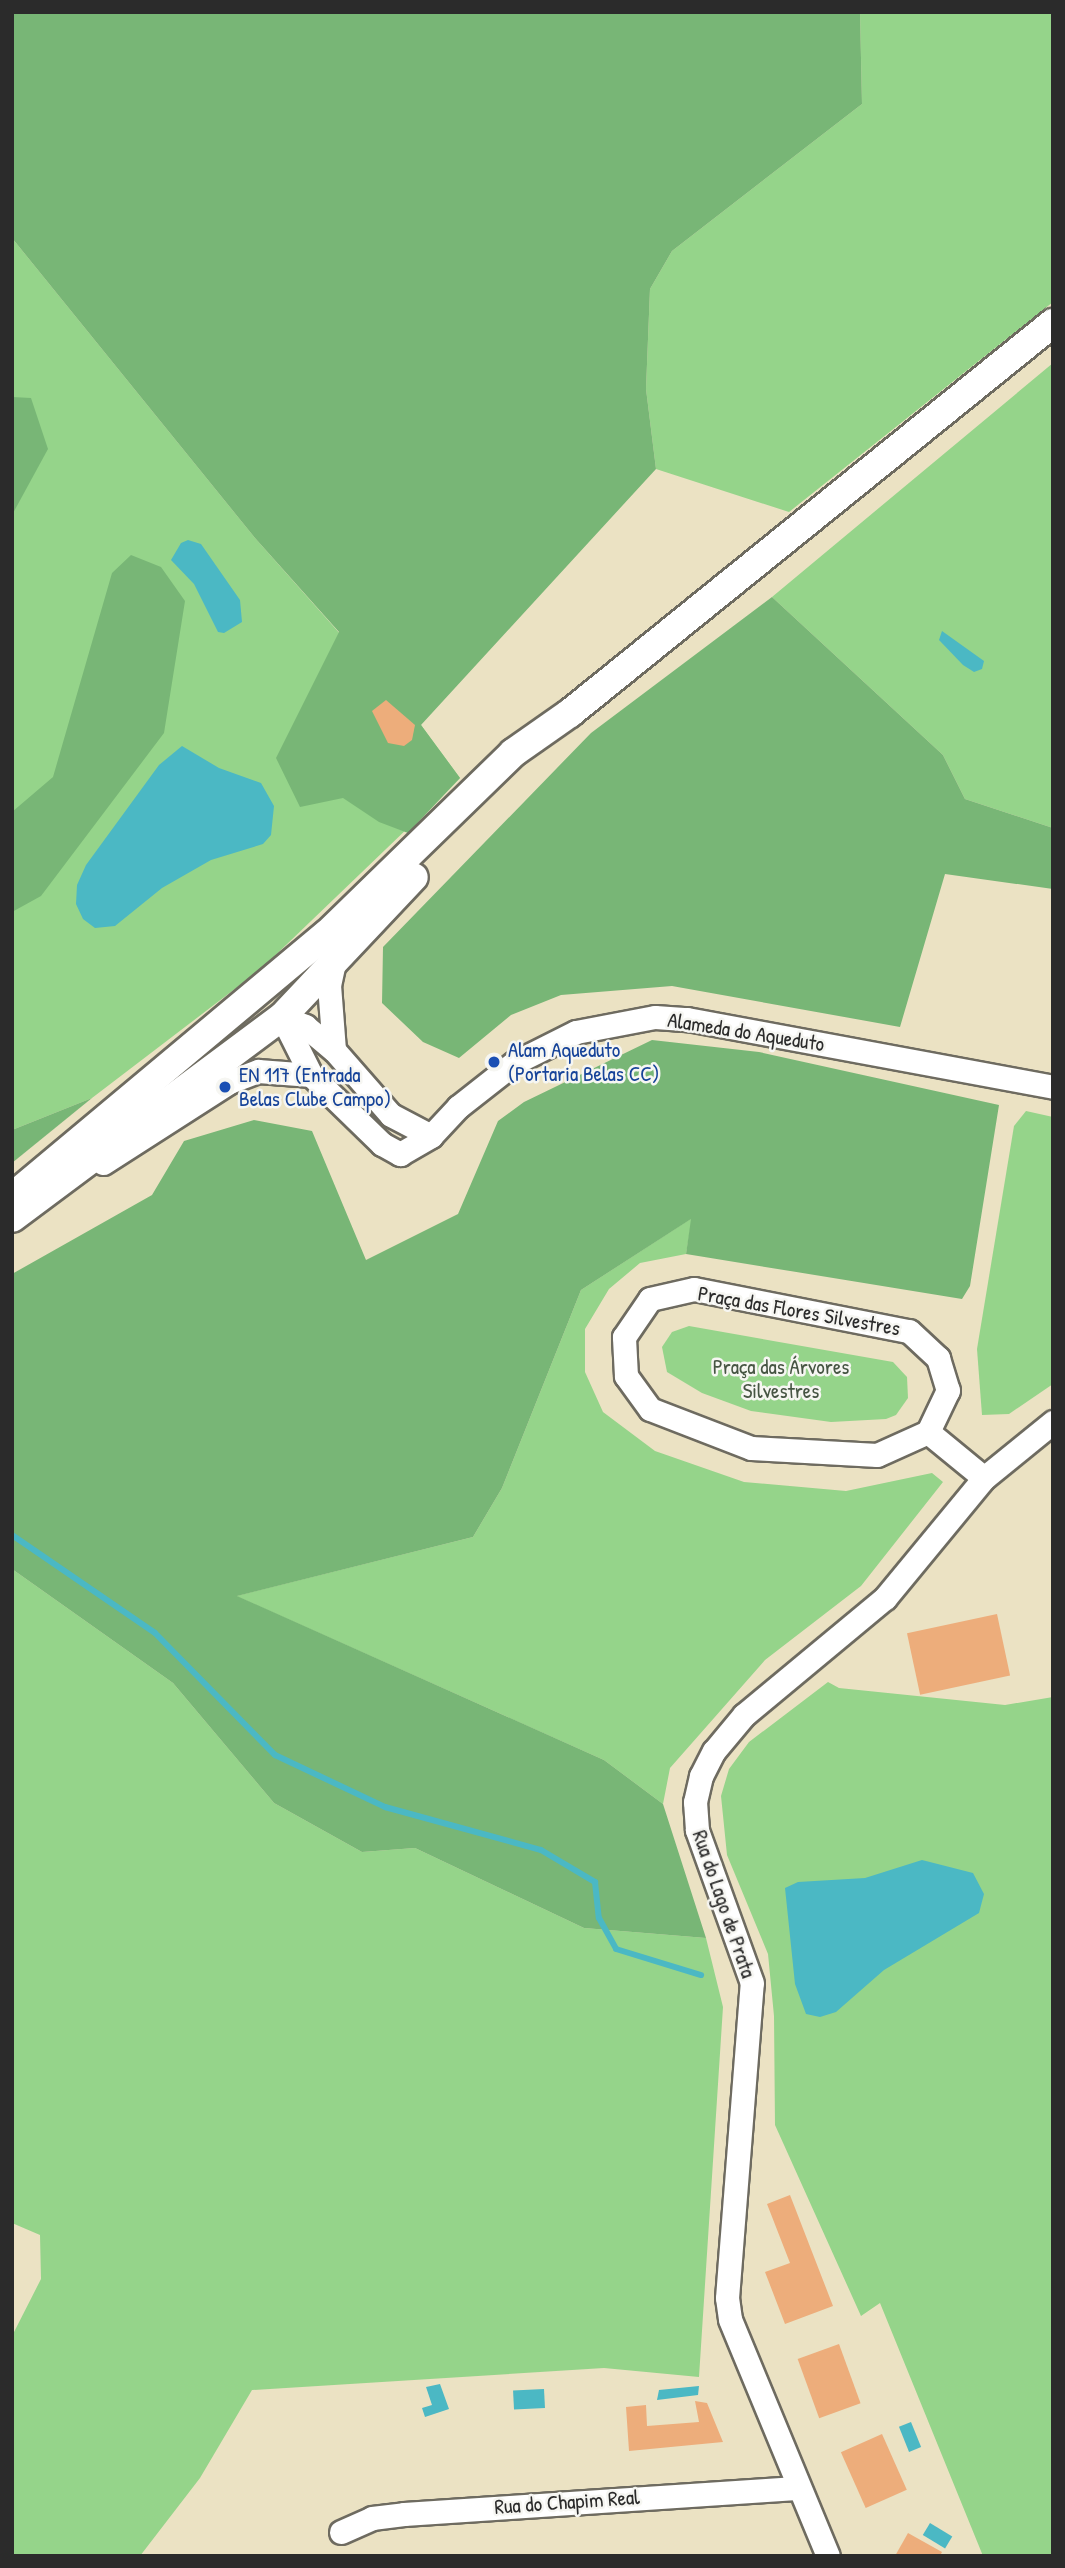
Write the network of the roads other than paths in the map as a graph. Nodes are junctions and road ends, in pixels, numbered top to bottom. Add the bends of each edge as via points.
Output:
1 (1053, 323) edge
2 (570, 713) junction
3 (387, 881) junction
4 (334, 962) junction
5 (282, 1017) junction
6 (226, 1022) junction
7 (334, 1050) junction
8 (311, 1075) junction
9 (1053, 1087) edge
10 (431, 1136) junction
11 (67, 1178) junction
12 (12, 1197) edge
13 (12, 1218) edge
14 (1053, 1422) edge
15 (928, 1432) junction
16 (984, 1478) junction
17 (796, 2488) junction
18 (341, 2532) dead end
19 (828, 2556) edge

1 - 2 main road
2 - 3 main road via 513,754
2 - 4 main road
3 - 5 main road via 297,981
3 - 6 main road
4 - 5 main road
4 - 7 street via 329,985
5 - 6 main road
5 - 7 street via 305,1026
5 - 8 street, Alameda do Aqueduto
5 - 11 main road
6 - 12 main road
7 - 10 street via 391,1115
8 - 10 street, Alameda do Aqueduto via 382,1144 400,1154
8 - 11 street via 258,1071 229,1082 124,1152
9 - 10 street, Alameda do Aqueduto via 687,1019 655,1017 576,1032 514,1063 458,1107
11 - 13 main road
14 - 16 street, Rua do Lago de Prata
15 - 15 street, Praça das Flores Silvestres via 877,1455 751,1448 650,1409 626,1376 624,1338 650,1299 694,1289 909,1331 938,1358 948,1390
15 - 16 street
16 - 17 street, Rua do Lago de Prata via 885,1598 744,1715 714,1751 695,1802 697,1830 752,1983 727,2298 730,2319
17 - 18 street, Rua do Chapim Real via 404,2514 372,2518
17 - 19 street, Rua do Lago de Prata

